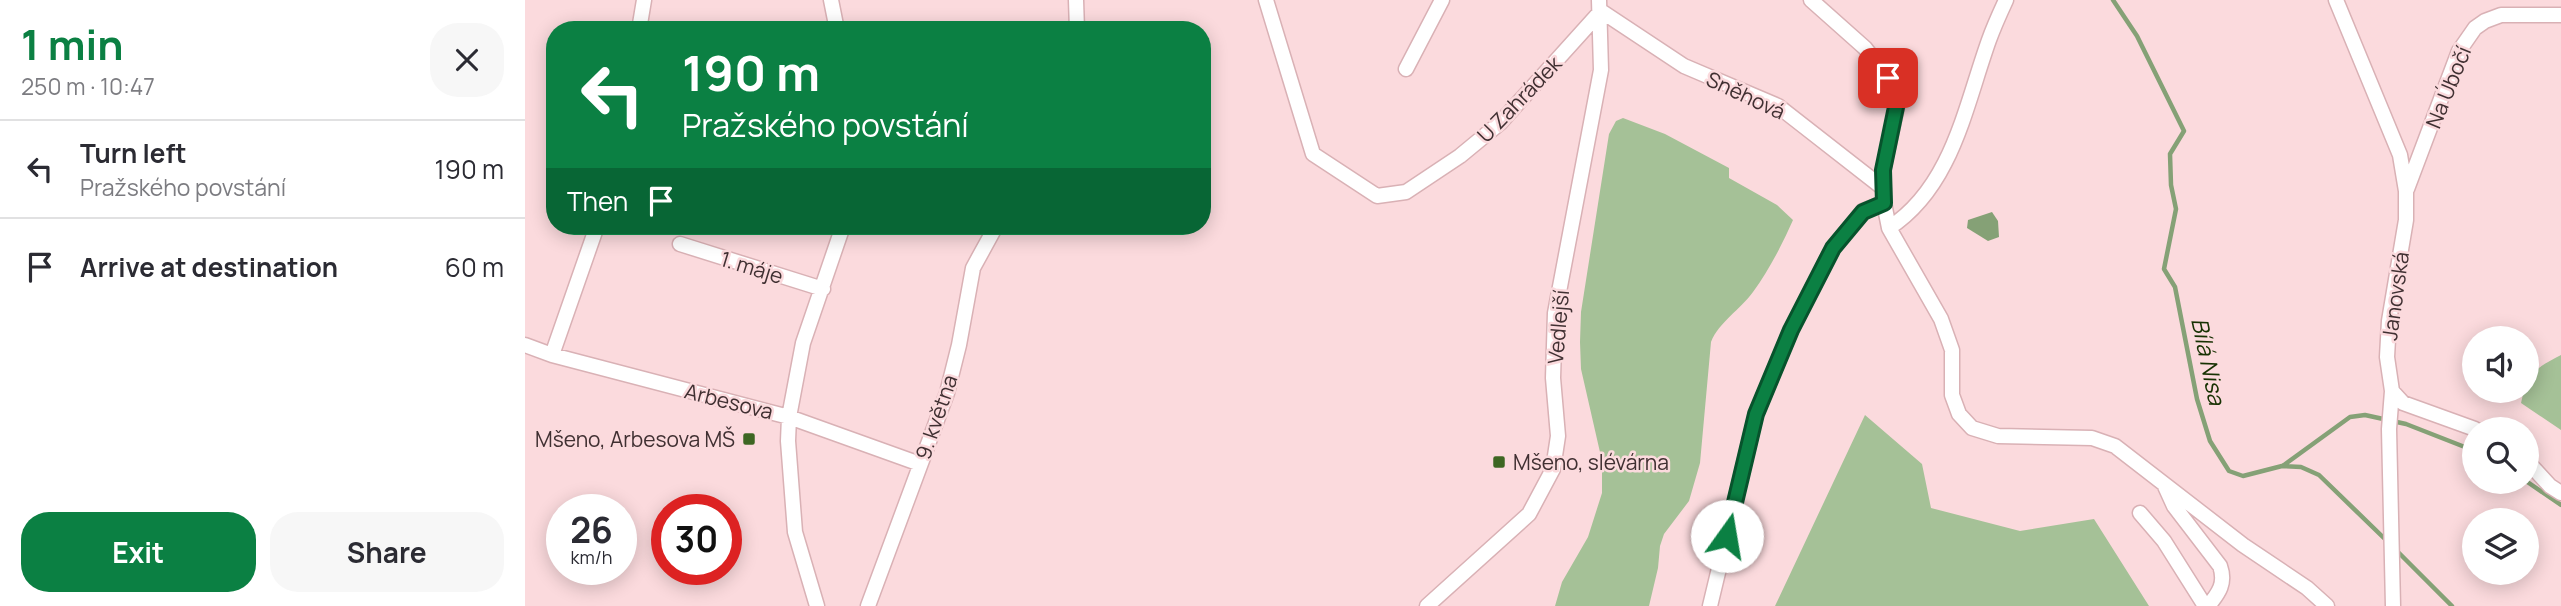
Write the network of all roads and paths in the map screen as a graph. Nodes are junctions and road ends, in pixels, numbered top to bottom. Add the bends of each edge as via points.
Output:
1 (644, 0) edge
2 (831, 0) edge
3 (1076, 0) edge
4 (1266, 0) edge
5 (1442, 0) edge
6 (1811, 0) edge
7 (2006, 0) edge
8 (2336, 0) edge
9 (1600, 6) edge
10 (2561, 15) edge
11 (640, 21) edge
12 (835, 21) edge
13 (1077, 21) edge
14 (1406, 69) dead end
15 (2406, 191) junction
16 (1883, 196) junction
17 (1889, 228) junction
18 (594, 235) edge
19 (840, 235) edge
20 (991, 235) edge
21 (680, 244) dead end
22 (823, 289) junction
23 (525, 345) edge
24 (552, 355) junction
25 (2391, 397) junction
26 (789, 417) junction
27 (2462, 424) edge
28 (920, 464) junction
29 (2539, 474) edge
30 (2163, 482) junction
31 (2561, 493) edge
32 (2140, 513) dead end
33 (817, 606) edge
34 (868, 606) edge
35 (1427, 606) edge
36 (1710, 606) edge
37 (2207, 606) edge
38 (2327, 606) edge
39 (2393, 606) edge

1 - 11 street
2 - 12 street
3 - 13 street
4 - 9 street, U Zahrádek via 1313,154 1377,196 1406,192 1500,123
5 - 14 street
6 - 16 street via 1865,48 1888,78 1896,107 1883,170
7 - 17 street via 1941,171 1926,195
8 - 15 street, Janovská via 2400,155
9 - 16 street, Sněhová via 1684,66 1778,106
9 - 35 street, Vedlejší via 1601,70 1555,313 1553,378 1558,436 1553,469 1529,514
10 - 15 street, Na Úbočí via 2501,15 2475,28 2459,51
15 - 25 street, Janovská via 2387,357
16 - 17 street
16 - 36 street via 1833,248 1791,330 1756,414
17 - 30 street via 1941,319 1952,350 1952,395 1959,414 1972,428 1999,436 2092,438 2115,446
18 - 24 street
19 - 22 street
20 - 28 street, 9. května via 973,268 947,393
21 - 22 street, 1. máje
22 - 26 street via 803,343
23 - 24 street, Arbesova
24 - 26 street, Arbesova
25 - 27 street
25 - 39 street, Janovská
26 - 28 street
26 - 33 street, Arbesova via 795,533
28 - 34 street, 9. května
29 - 31 street
30 - 37 street via 2173,506 2224,577 2219,593
30 - 38 street
32 - 37 street

